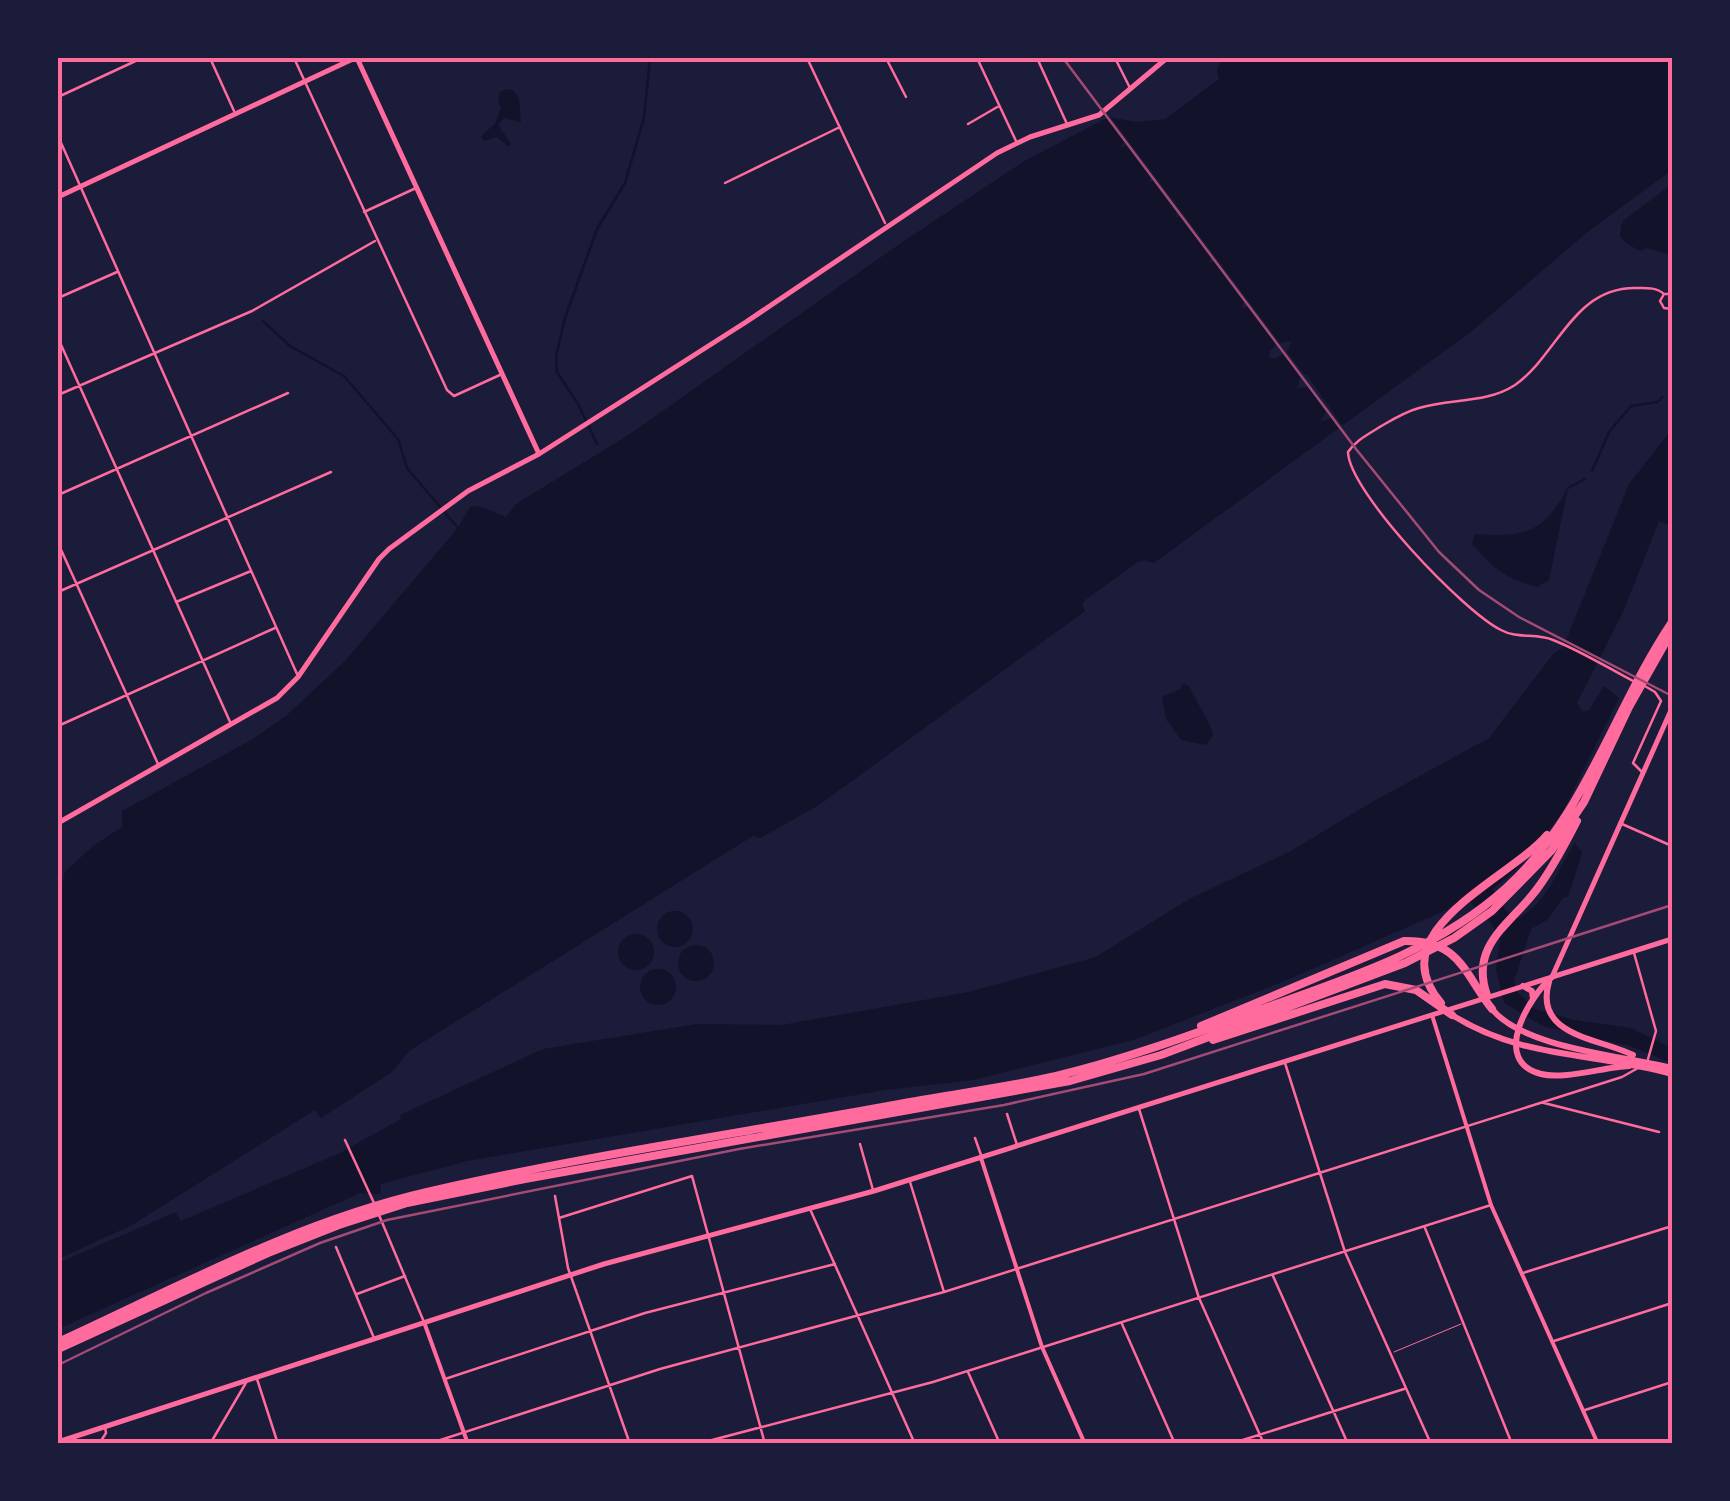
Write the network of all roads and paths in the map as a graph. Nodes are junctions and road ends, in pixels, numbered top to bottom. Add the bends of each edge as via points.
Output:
1 (142, 58) edge
2 (210, 58) edge
3 (294, 58) edge
4 (356, 58) edge
5 (807, 58) edge
6 (886, 58) edge
7 (977, 58) edge
8 (1037, 58) edge
9 (1115, 58) edge
10 (1167, 58) edge
11 (305, 81) junction
12 (1130, 90) junction
13 (58, 97) edge
14 (906, 98) dead end
15 (1000, 106) junction
16 (236, 114) junction
17 (968, 124) dead end
18 (1068, 125) junction
19 (840, 127) junction
20 (58, 136) edge
21 (1017, 142) junction
22 (724, 183) dead end
23 (80, 187) junction
24 (417, 188) junction
25 (58, 197) edge
26 (363, 210) junction
27 (888, 228) junction
28 (377, 240) junction
29 (119, 272) junction
30 (1664, 294) junction
31 (1672, 294) edge
32 (58, 298) edge
33 (1672, 309) edge
34 (58, 338) edge
35 (156, 353) junction
36 (503, 374) junction
37 (78, 386) junction
38 (288, 393) dead end
39 (58, 395) edge
40 (192, 435) junction
41 (539, 454) junction
42 (116, 469) junction
43 (331, 472) dead end
44 (58, 495) edge
45 (228, 516) junction
46 (58, 542) edge
47 (152, 550) junction
48 (250, 570) junction
49 (76, 584) junction
50 (58, 592) edge
51 (175, 603) junction
52 (1672, 622) edge
53 (276, 628) junction
54 (1672, 631) edge
55 (202, 661) junction
56 (298, 677) junction
57 (126, 695) junction
58 (1672, 708) edge
59 (58, 726) edge
60 (231, 726) junction
61 (158, 765) junction
62 (1644, 772) junction
63 (1584, 802) junction
64 (1569, 809) junction
65 (58, 823) edge
66 (1620, 824) junction
67 (1672, 846) edge
68 (1506, 893) junction
69 (1672, 939) edge
70 (1634, 951) junction
71 (1552, 977) junction
72 (1520, 987) junction
73 (1531, 1004) junction
74 (1492, 1009) junction
75 (1432, 1015) junction
76 (1452, 1015) junction
77 (1159, 1050) junction
78 (1285, 1062) junction
79 (1641, 1063) junction
80 (1672, 1071) edge
81 (1542, 1102) junction
82 (1139, 1108) junction
83 (1007, 1114) dead end
84 (1467, 1126) junction
85 (1659, 1132) dead end
86 (975, 1138) dead end
87 (345, 1140) dead end
88 (860, 1144) dead end
89 (1018, 1146) junction
90 (981, 1158) junction
91 (1320, 1173) junction
92 (910, 1180) junction
93 (874, 1191) junction
94 (555, 1196) dead end
95 (380, 1205) junction
96 (1492, 1205) junction
97 (810, 1209) junction
98 (559, 1218) junction
99 (1174, 1219) junction
100 (1672, 1226) edge
101 (1425, 1227) junction
102 (707, 1236) junction
103 (336, 1247) dead end
104 (1345, 1252) junction
105 (835, 1264) junction
106 (1017, 1269) junction
107 (1522, 1273) junction
108 (571, 1275) junction
109 (1272, 1275) junction
110 (406, 1276) junction
111 (944, 1292) junction
112 (722, 1293) junction
113 (356, 1295) junction
114 (1199, 1298) junction
115 (1672, 1303) edge
116 (858, 1317) junction
117 (424, 1322) junction
118 (1121, 1322) junction
119 (1463, 1324) junction
120 (591, 1331) junction
121 (374, 1339) junction
122 (1552, 1342) junction
123 (58, 1346) edge
124 (1042, 1347) junction
125 (738, 1348) junction
126 (1390, 1354) junction
127 (968, 1371) junction
128 (257, 1377) junction
129 (444, 1379) junction
130 (248, 1380) junction
131 (1672, 1382) edge
132 (610, 1385) junction
133 (1406, 1388) junction
134 (892, 1392) junction
135 (1583, 1410) junction
136 (1333, 1411) junction
137 (105, 1426) junction
138 (759, 1428) junction
139 (463, 1432) junction
140 (1260, 1434) junction
141 (58, 1442) edge
142 (99, 1444) edge
143 (210, 1444) edge
144 (278, 1444) edge
145 (428, 1444) edge
146 (468, 1444) edge
147 (630, 1444) edge
148 (698, 1444) edge
149 (765, 1444) edge
150 (915, 1444) edge
151 (1000, 1444) edge
152 (1086, 1444) edge
153 (1174, 1444) edge
154 (1230, 1444) edge
155 (1264, 1444) edge
156 (1348, 1444) edge
157 (1431, 1444) edge
158 (1512, 1444) edge
159 (1598, 1444) edge

1 - 13 street
2 - 16 street
3 - 11 street
4 - 11 main road
4 - 24 main road
5 - 19 street
6 - 14 street
7 - 15 street
8 - 18 street
9 - 12 street
10 - 12 main road
11 - 16 main road
11 - 26 street
12 - 18 main road via 1099,115
15 - 17 street
15 - 21 street
16 - 23 main road
18 - 21 main road
19 - 22 street
19 - 27 street
20 - 23 street
21 - 27 main road
23 - 25 main road
23 - 29 street
24 - 26 street
24 - 36 main road
26 - 28 street
27 - 41 main road
28 - 35 street via 271,301
28 - 36 street via 446,390 454,396
29 - 32 street
29 - 35 street
30 - 31 street
30 - 33 street via 1662,306
30 - 62 street via 1632,288 1602,296 1581,309 1514,385 1418,408 1348,452 1373,504 1498,629 1551,639 1649,688 1661,701 1633,763
34 - 37 street
35 - 37 street
35 - 40 street
36 - 41 main road
37 - 39 street
37 - 42 street
38 - 40 street
40 - 42 street
40 - 45 street
41 - 56 main road via 478,485 389,549
42 - 44 street
42 - 47 street
43 - 45 street
45 - 47 street
45 - 48 street
46 - 49 street
47 - 49 street
47 - 51 street
48 - 51 street
48 - 53 street
49 - 50 street
49 - 57 street
51 - 55 street
52 - 64 highway
53 - 55 street
53 - 56 street
54 - 63 highway
55 - 57 street
55 - 60 street
56 - 60 main road
57 - 59 street
57 - 61 street
58 - 62 main road
60 - 61 main road
61 - 65 main road
62 - 66 main road
63 - 68 highway via 1551,851
63 - 74 highway via 1537,890 1486,949 1482,976
64 - 68 highway
64 - 76 highway via 1521,860 1447,914 1432,936 1428,979
66 - 67 street
66 - 71 main road
68 - 77 highway via 1394,960
68 - 77 highway via 1473,926 1432,950 1352,986
69 - 70 main road
70 - 71 main road
70 - 81 street via 1654,1018 1651,1055 1622,1077
71 - 72 main road
71 - 73 highway
71 - 79 highway via 1547,1008 1556,1023
72 - 73 highway via 1532,991
72 - 75 main road
73 - 79 highway via 1515,1039 1527,1066 1546,1076
74 - 77 highway via 1458,958 1416,940 1258,1001
74 - 79 highway via 1548,1041
75 - 78 main road
75 - 84 street
76 - 77 highway via 1416,990 1379,985
76 - 79 highway via 1521,1047
77 - 95 highway via 1070,1082
78 - 82 main road
78 - 91 street
79 - 80 highway
81 - 84 street
81 - 85 street
82 - 89 main road
82 - 99 street
83 - 89 street
84 - 91 street
84 - 96 street
86 - 90 street
87 - 95 street
88 - 93 street
89 - 90 main road
90 - 92 main road
90 - 106 street
91 - 99 street
91 - 104 street
92 - 93 main road
92 - 111 street
93 - 97 main road
94 - 98 street
95 - 110 street
95 - 123 highway
96 - 101 street
96 - 107 street
97 - 102 main road
97 - 105 street
98 - 102 street via 692,1176
98 - 108 street
99 - 106 street
99 - 114 street
100 - 107 street
101 - 104 street
101 - 119 street
102 - 108 main road
102 - 112 street
103 - 113 street
104 - 109 street
104 - 126 street
105 - 112 street
105 - 116 street
106 - 111 street
106 - 124 street
107 - 122 street
108 - 117 main road
108 - 120 street
109 - 114 street
109 - 136 street
110 - 113 street
110 - 117 street
111 - 116 street
112 - 120 street
112 - 125 street
113 - 121 street
114 - 118 street
114 - 140 street
115 - 122 street
116 - 125 street
116 - 134 street
117 - 121 main road
117 - 129 street
118 - 124 street
118 - 153 street
119 - 126 lane
119 - 158 street
120 - 129 street
120 - 132 street
121 - 128 main road
122 - 135 street
124 - 127 street
124 - 152 street
125 - 132 street
125 - 138 street
126 - 133 street
127 - 134 street
127 - 151 street
128 - 130 main road
128 - 144 street
129 - 139 street
130 - 137 main road
130 - 143 street
131 - 135 street
132 - 139 street
132 - 147 street
133 - 136 street
133 - 157 street
134 - 138 street
134 - 150 street
135 - 159 street
136 - 140 street
136 - 156 street
137 - 141 main road
137 - 142 street
138 - 148 street
138 - 149 street
139 - 145 street
139 - 146 street
140 - 154 street
140 - 155 street

